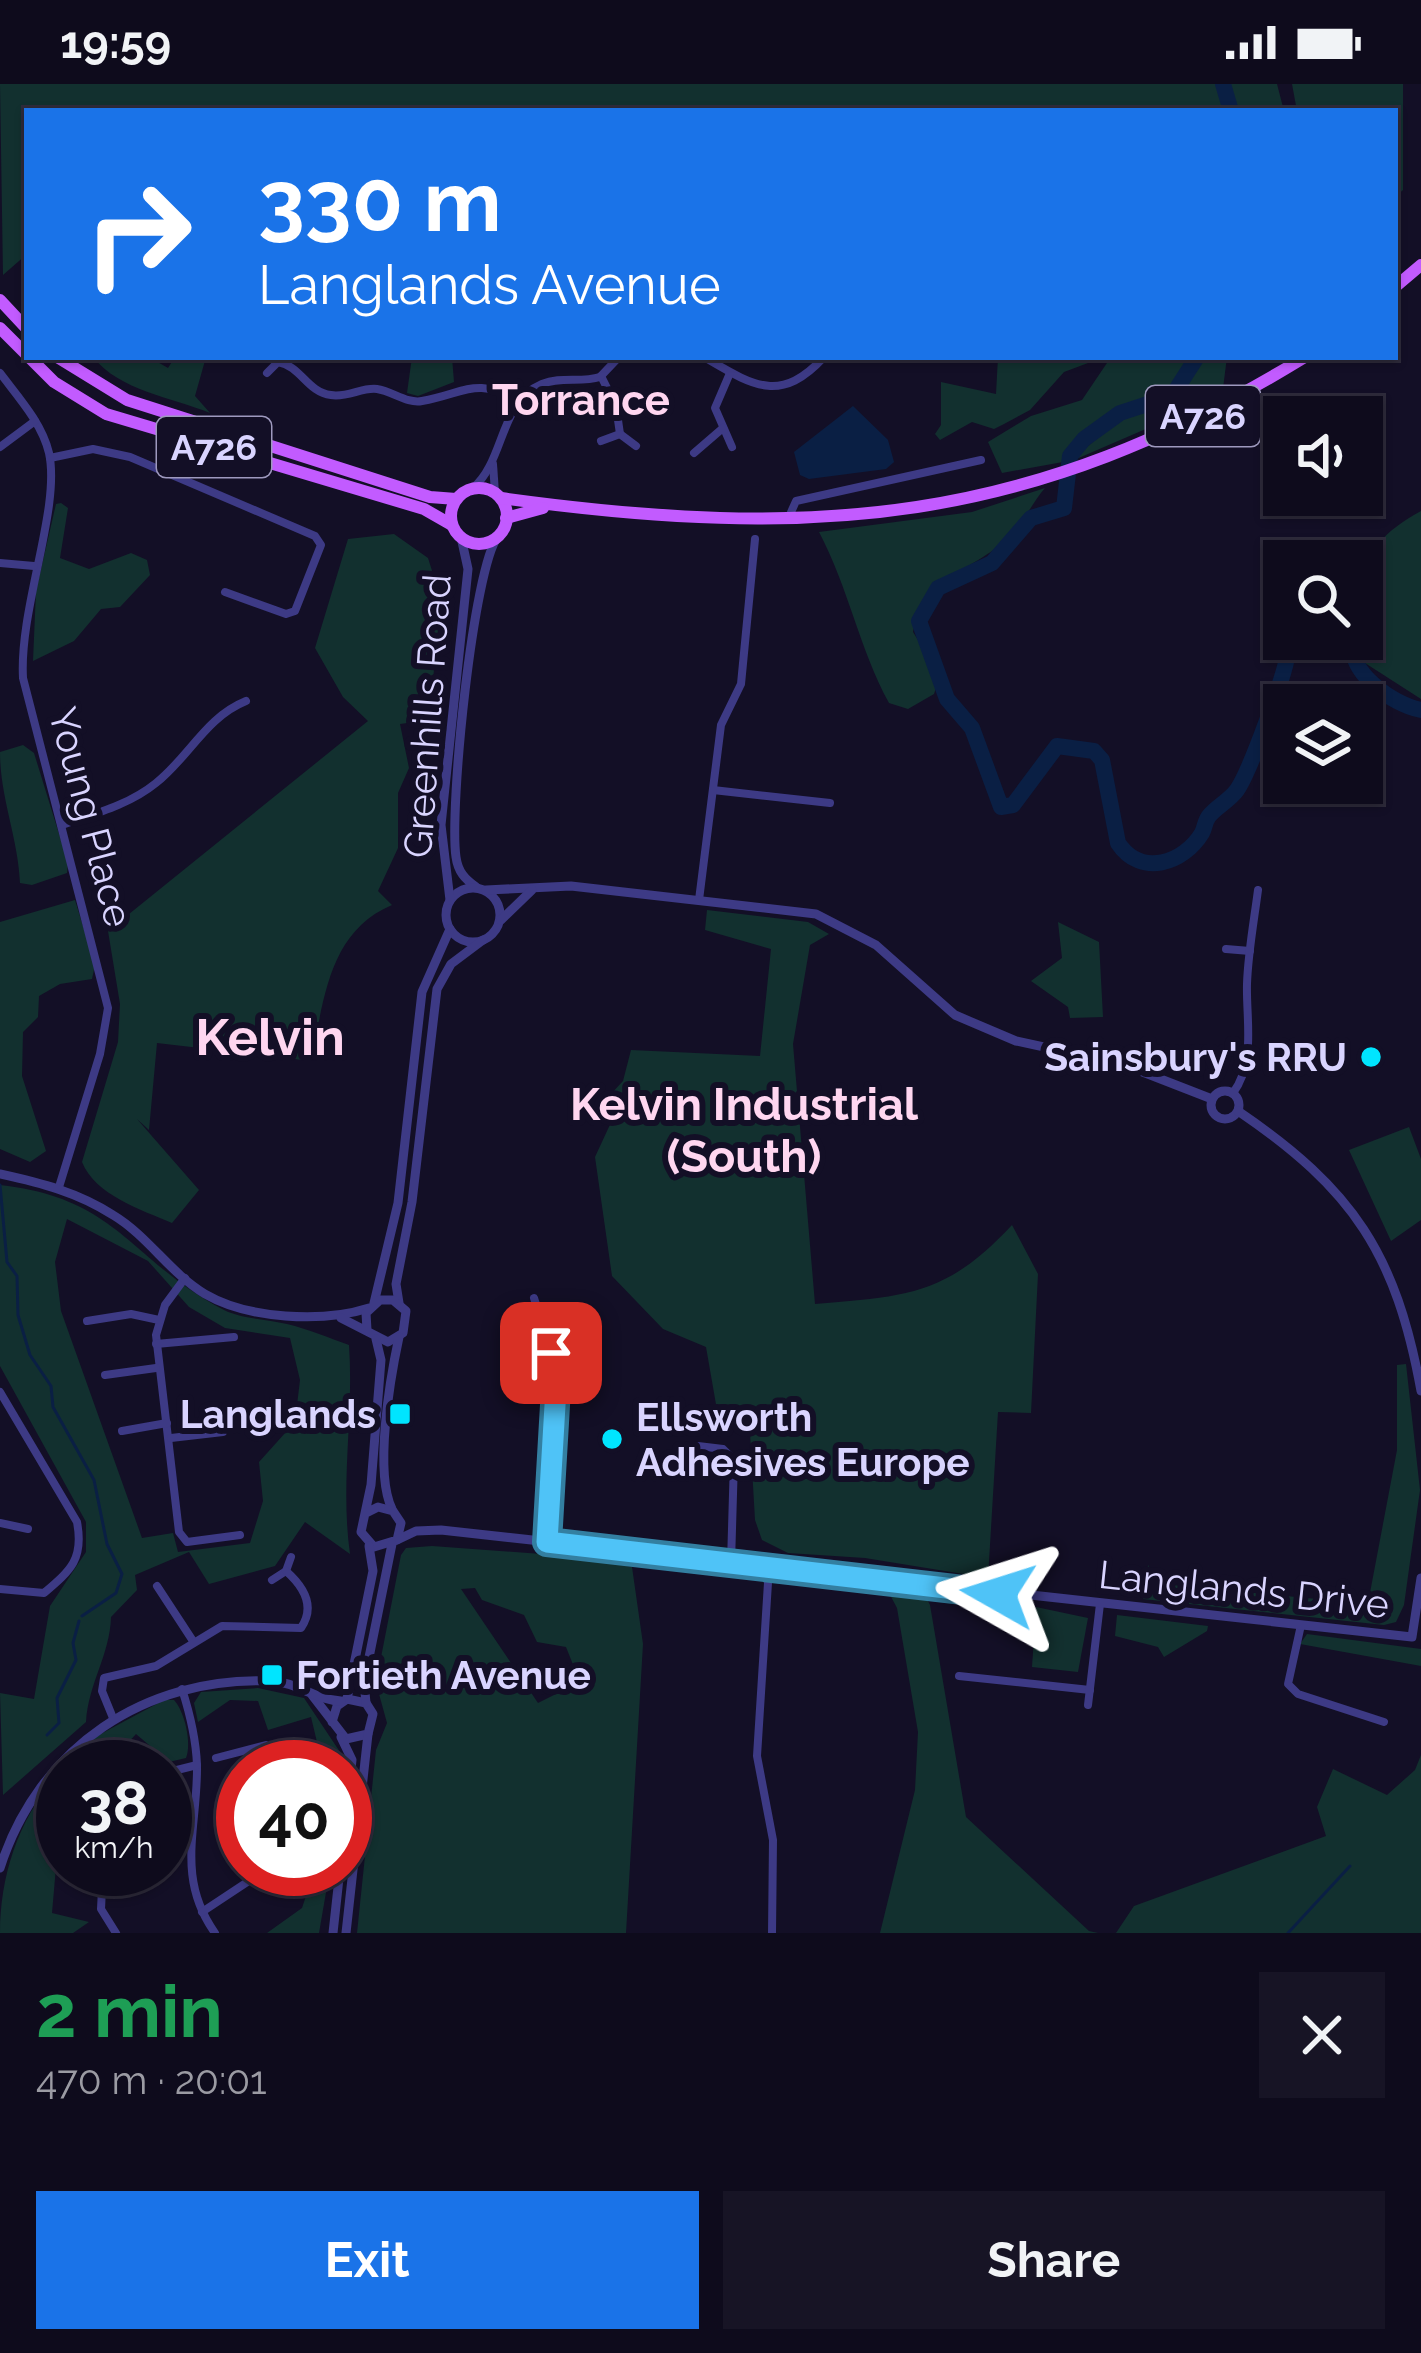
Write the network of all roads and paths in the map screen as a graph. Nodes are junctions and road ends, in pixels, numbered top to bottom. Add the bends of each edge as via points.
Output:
1 (1421, 265) edge
2 (1398, 284) edge
3 (0, 300) edge
4 (24, 325) edge
5 (0, 328) edge
6 (24, 352) edge
7 (32, 360) edge
8 (61, 360) edge
9 (276, 360) edge
10 (279, 360) edge
11 (616, 360) edge
12 (709, 360) edge
13 (821, 360) edge
14 (1300, 360) edge
15 (0, 373) edge
16 (267, 373) dead end
17 (730, 373) junction
18 (601, 376) junction
19 (520, 401) junction
20 (35, 422) junction
21 (723, 428) junction
22 (620, 434) junction
23 (602, 441) dead end
24 (636, 446) dead end
25 (0, 447) edge
26 (732, 447) dead end
27 (694, 453) dead end
28 (494, 457) junction
29 (50, 458) junction
30 (981, 460) dead end
31 (473, 488) junction
32 (498, 495) junction
33 (456, 499) junction
34 (562, 506) junction
35 (506, 518) junction
36 (788, 520) junction
37 (452, 525) junction
38 (498, 536) junction
39 (461, 537) junction
40 (755, 539) dead end
41 (0, 563) edge
42 (34, 566) junction
43 (225, 592) dead end
44 (246, 701) dead end
45 (713, 790) junction
46 (830, 803) dead end
47 (62, 825) junction
48 (481, 889) junction
49 (532, 890) junction
50 (1258, 890) dead end
51 (450, 900) junction
52 (699, 900) junction
53 (499, 922) junction
54 (450, 929) junction
55 (483, 940) junction
56 (1226, 949) dead end
57 (1250, 951) junction
58 (1233, 1093) junction
59 (1213, 1099) junction
60 (1238, 1111) junction
61 (0, 1174) edge
62 (59, 1187) junction
63 (185, 1278) junction
64 (534, 1298) dead end
65 (399, 1303) junction
66 (371, 1305) junction
67 (336, 1316) junction
68 (159, 1320) junction
69 (87, 1321) dead end
70 (371, 1334) junction
71 (235, 1337) dead end
72 (399, 1337) junction
73 (156, 1344) junction
74 (156, 1368) junction
75 (105, 1375) dead end
76 (1421, 1391) edge
77 (0, 1392) edge
78 (167, 1423) junction
79 (122, 1431) dead end
80 (223, 1432) dead end
81 (171, 1438) junction
82 (698, 1445) dead end
83 (394, 1512) junction
84 (366, 1514) junction
85 (0, 1523) edge
86 (28, 1529) dead end
87 (427, 1529) junction
88 (240, 1535) dead end
89 (395, 1542) junction
90 (547, 1542) junction
91 (368, 1544) junction
92 (291, 1557) dead end
93 (731, 1563) junction
94 (769, 1567) junction
95 (286, 1571) junction
96 (1421, 1578) edge
97 (272, 1580) dead end
98 (158, 1586) dead end
99 (0, 1589) edge
100 (1100, 1604) junction
101 (1301, 1625) junction
102 (1416, 1637) edge
103 (193, 1642) junction
104 (958, 1676) dead end
105 (181, 1688) junction
106 (1090, 1690) junction
107 (312, 1695) junction
108 (344, 1700) junction
109 (366, 1703) junction
110 (1088, 1705) dead end
111 (113, 1718) junction
112 (332, 1722) junction
113 (1384, 1722) dead end
114 (368, 1734) junction
115 (340, 1736) junction
116 (342, 1740) edge
117 (196, 1765) junction
118 (192, 1766) edge
119 (0, 1868) edge
120 (102, 1896) edge
121 (226, 1896) edge
122 (337, 1896) edge
123 (202, 1912) junction
124 (116, 1933) edge
125 (215, 1933) edge
126 (333, 1933) edge
127 (346, 1933) edge
128 (772, 1933) edge

1 - 2 main road
3 - 4 main road
5 - 6 main road, A726
7 - 37 main road, A726 via 106,414
8 - 33 main road, A726 via 151,408
9 - 16 street
10 - 19 street via 329,395 374,389 418,402 483,386
11 - 18 street
12 - 17 street
13 - 17 street via 781,386
14 - 36 main road, A726 via 1229,404 1026,485 905,510
15 - 20 street
17 - 21 street via 716,401
18 - 19 street via 546,382
18 - 22 street
19 - 28 street
20 - 25 street
20 - 29 street
21 - 26 street
21 - 27 street
22 - 23 street
22 - 24 street
28 - 31 street
28 - 32 street
29 - 42 street, Young Place
29 - 43 street via 93,448 130,457 321,545 296,611
30 - 36 street via 796,501
31 - 32 main road, A726
31 - 33 main road
32 - 34 main road, A726
32 - 35 main road
33 - 37 main road
34 - 35 main road, A726
34 - 36 main road, A726
35 - 38 main road
37 - 39 main road, A726
38 - 39 main road via 480,544
38 - 48 street, Greenhills Road via 482,568 458,794 457,864
39 - 51 street, Greenhills Road via 468,569 442,825
40 - 45 street via 741,684 721,725
41 - 42 street
42 - 47 street, Young Place via 20,637 23,678
44 - 47 street via 226,709 157,782
45 - 46 street
45 - 52 street
47 - 62 street, Young Place via 108,1008
48 - 49 street
48 - 51 street
48 - 53 street via 498,904
49 - 52 street via 571,886
49 - 53 street
50 - 57 street
51 - 54 street
52 - 59 street via 832,920 876,946 955,1015
53 - 55 street
54 - 55 street
54 - 66 street via 422,992 398,1203
55 - 65 street via 451,964 435,998
56 - 57 street
57 - 58 street via 1244,1078
58 - 59 street
58 - 60 street
59 - 60 street via 1220,1118
60 - 76 street via 1329,1181 1374,1242 1394,1280
61 - 62 street
62 - 63 street via 146,1237
63 - 67 street via 244,1309
63 - 68 street
64 - 90 street via 557,1371
65 - 66 street
65 - 72 street via 407,1317
66 - 67 street
66 - 70 street
67 - 70 street
68 - 69 street via 131,1314
68 - 73 street
70 - 72 street
70 - 84 street via 381,1360
71 - 73 street
72 - 83 street via 386,1452 385,1494
73 - 74 street
74 - 75 street
74 - 78 street
77 - 99 street via 77,1522 81,1543 76,1567 44,1593
78 - 79 street
78 - 81 street
80 - 81 street
81 - 88 street via 178,1532 187,1542
82 - 93 street via 734,1460
83 - 84 street via 378,1507
83 - 87 street, Langlands Drive
83 - 89 street via 401,1529
84 - 91 street via 361,1532
85 - 86 street
87 - 89 street, Langlands Drive
87 - 90 street, Langlands Drive
89 - 91 street
89 - 109 street
90 - 93 street, Langlands Drive
91 - 108 street via 373,1571
92 - 95 street
93 - 94 street, Langlands Drive
94 - 100 street, Langlands Drive
94 - 128 street via 758,1756 773,1840
95 - 97 street
95 - 103 street via 307,1601 301,1628 235,1624
96 - 102 street
98 - 103 street
100 - 101 street, Langlands Drive
100 - 106 street
101 - 102 street, Langlands Drive
101 - 113 street via 1288,1684
103 - 111 street via 156,1666 104,1678
104 - 106 street
105 - 107 street via 273,1681
105 - 111 street
105 - 117 street
106 - 110 street
107 - 108 street
107 - 112 street
108 - 109 street
108 - 112 street
109 - 114 street via 374,1714
111 - 119 street via 43,1782
112 - 115 street
114 - 115 street
114 - 127 street
115 - 116 street
117 - 118 street
117 - 123 street via 188,1846
120 - 124 street
121 - 123 street
122 - 126 street
123 - 125 street

